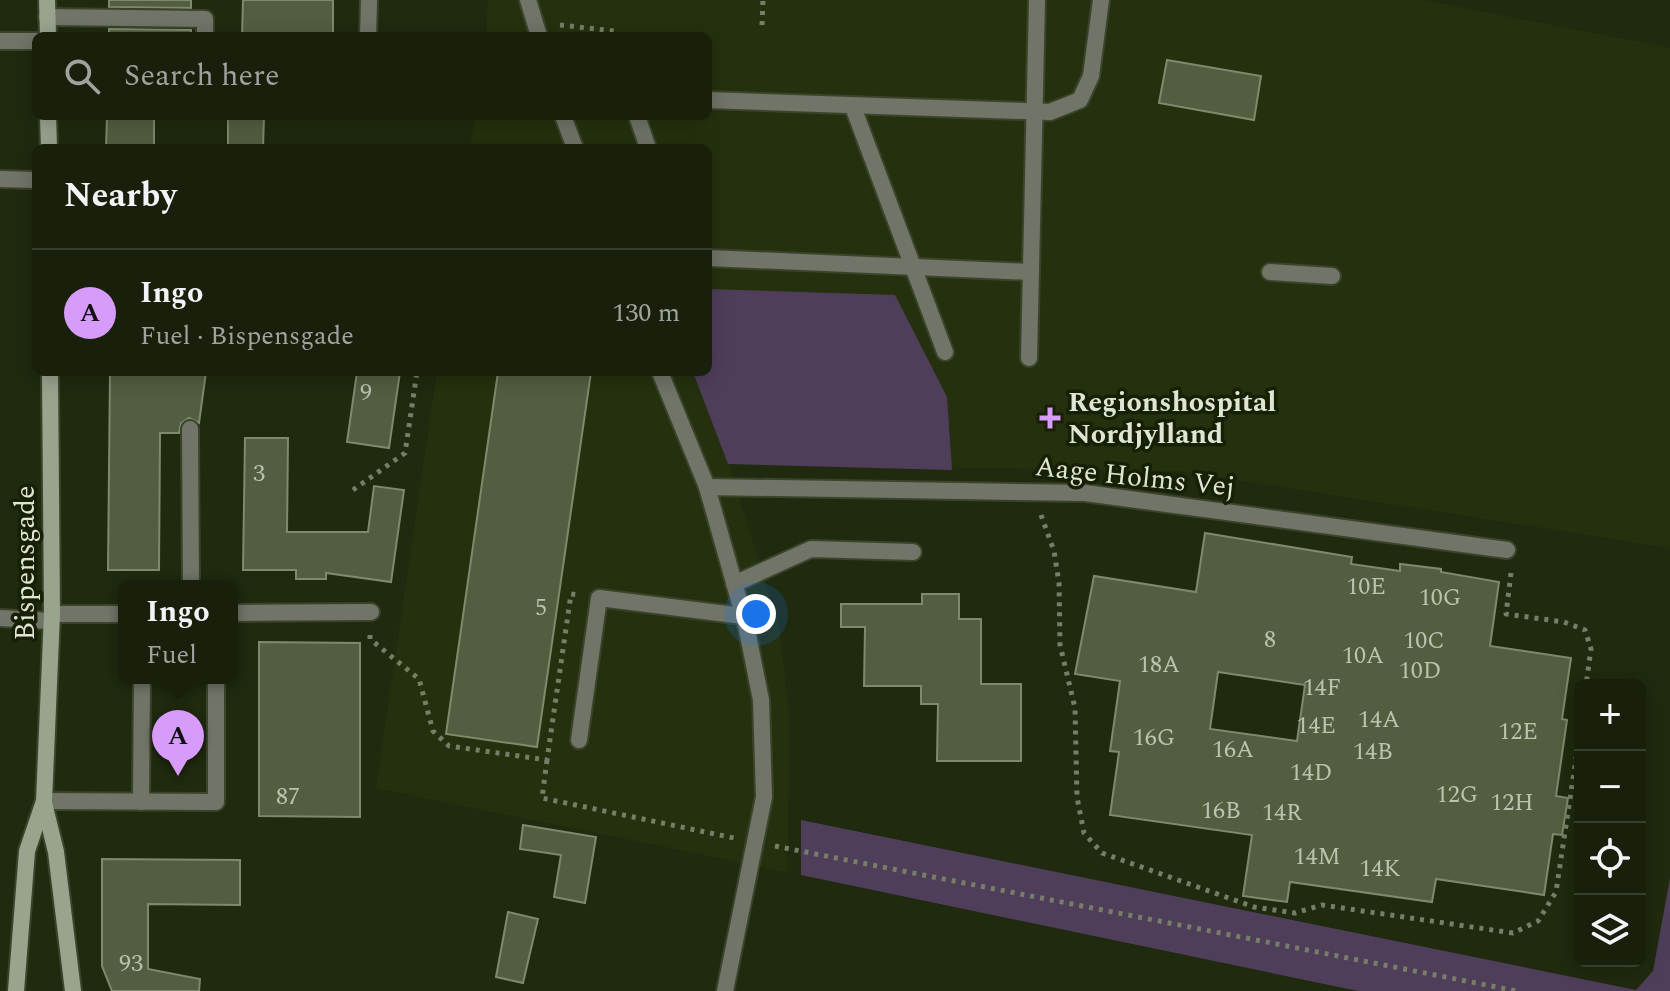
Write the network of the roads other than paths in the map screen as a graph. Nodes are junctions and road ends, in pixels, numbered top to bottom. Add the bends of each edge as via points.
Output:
1 (369, 0) edge
2 (528, 0) edge
3 (1037, 0) edge
4 (1101, 0) edge
5 (47, 9) edge
6 (537, 29) edge
7 (48, 32) edge
8 (205, 32) edge
9 (368, 32) edge
10 (0, 41) edge
11 (32, 41) edge
12 (712, 100) edge
13 (853, 107) junction
14 (1033, 113) junction
15 (48, 120) edge
16 (569, 120) edge
17 (638, 120) edge
18 (49, 144) edge
19 (574, 144) edge
20 (647, 144) edge
21 (0, 179) edge
22 (32, 180) edge
23 (712, 258) edge
24 (912, 266) junction
25 (1031, 272) junction
26 (1270, 272) dead end
27 (1332, 276) dead end
28 (945, 352) dead end
29 (1029, 358) dead end
30 (50, 376) edge
31 (662, 376) edge
32 (190, 429) dead end
33 (707, 487) junction
34 (913, 552) dead end
35 (1510, 556) road end
36 (191, 580) edge
37 (734, 584) junction
38 (371, 612) road end
39 (238, 613) edge
40 (118, 614) edge
41 (743, 616) junction
42 (0, 618) edge
43 (52, 618) junction
44 (142, 684) edge
45 (216, 684) edge
46 (579, 740) dead end
47 (44, 801) junction
48 (141, 802) junction
49 (16, 991) edge
50 (73, 991) edge
51 (725, 991) edge

1 - 9 street
2 - 6 street
3 - 14 street
4 - 14 street via 1091,76 1080,100
5 - 7 street
5 - 8 street via 205,19
10 - 11 street
12 - 13 street
13 - 14 street
13 - 24 street
14 - 25 street
15 - 18 street
16 - 19 street
17 - 20 street
21 - 22 street
23 - 24 street
24 - 25 street
24 - 28 street
25 - 29 street
26 - 27 street
30 - 43 street, Bispensgade
31 - 33 street
32 - 36 street
33 - 35 street, Aage Holms Vej via 1085,493
33 - 37 street
34 - 37 street via 811,549
37 - 41 street
38 - 39 street
40 - 43 street
41 - 46 street via 599,598
41 - 51 street via 761,700 764,797
42 - 43 street
43 - 47 street, Bispensgade
44 - 48 street
45 - 48 street via 216,802
47 - 48 street
47 - 49 street, Bispensgade via 27,851
47 - 50 street, Bispensgade via 56,852

